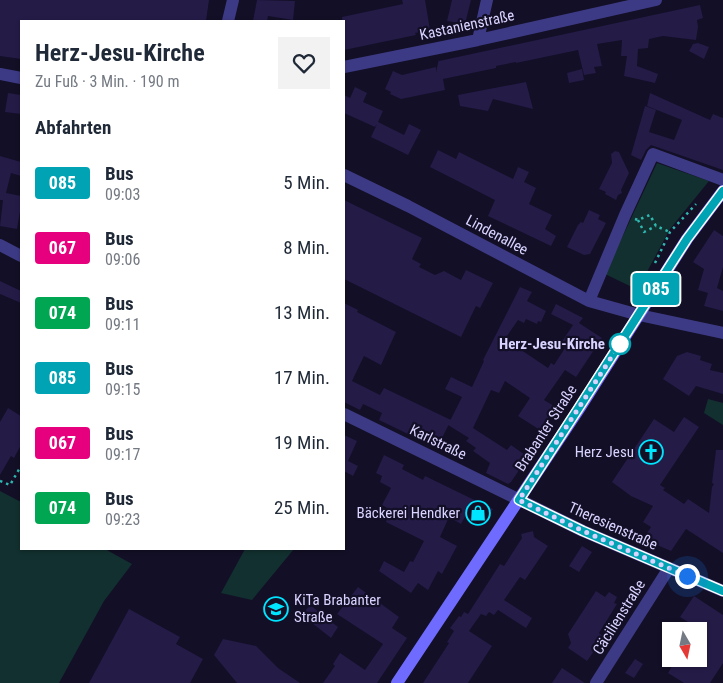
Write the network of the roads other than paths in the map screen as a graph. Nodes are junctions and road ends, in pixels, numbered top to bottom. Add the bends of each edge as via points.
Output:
1 (232, 0) edge
2 (487, 0) edge
3 (656, 0) edge
4 (228, 20) edge
5 (478, 40) junction
6 (345, 67) edge
7 (0, 74) edge
8 (20, 78) edge
9 (345, 175) edge
10 (723, 180) edge
11 (723, 191) edge
12 (0, 245) edge
13 (20, 255) edge
14 (589, 301) junction
15 (639, 315) junction
16 (723, 333) edge
17 (345, 414) edge
18 (519, 500) junction
19 (670, 568) junction
20 (723, 591) edge
21 (397, 683) edge
22 (596, 683) edge

1 - 4 street
2 - 5 street
3 - 5 street, Kastanienstraße
5 - 6 street, Kastanienstraße
7 - 8 street
9 - 14 street, Lindenallee
10 - 14 street via 653,154
11 - 15 main road, Brabanter Straße via 687,239
12 - 13 street
14 - 15 street, Lindenallee
15 - 16 street, Lindenallee
15 - 18 main road, Brabanter Straße
17 - 18 street, Karlstraße
18 - 19 street, Theresienstraße
18 - 21 main road, Brabanter Straße
19 - 20 street, Theresienstraße
19 - 22 street, Cäcilienstraße

